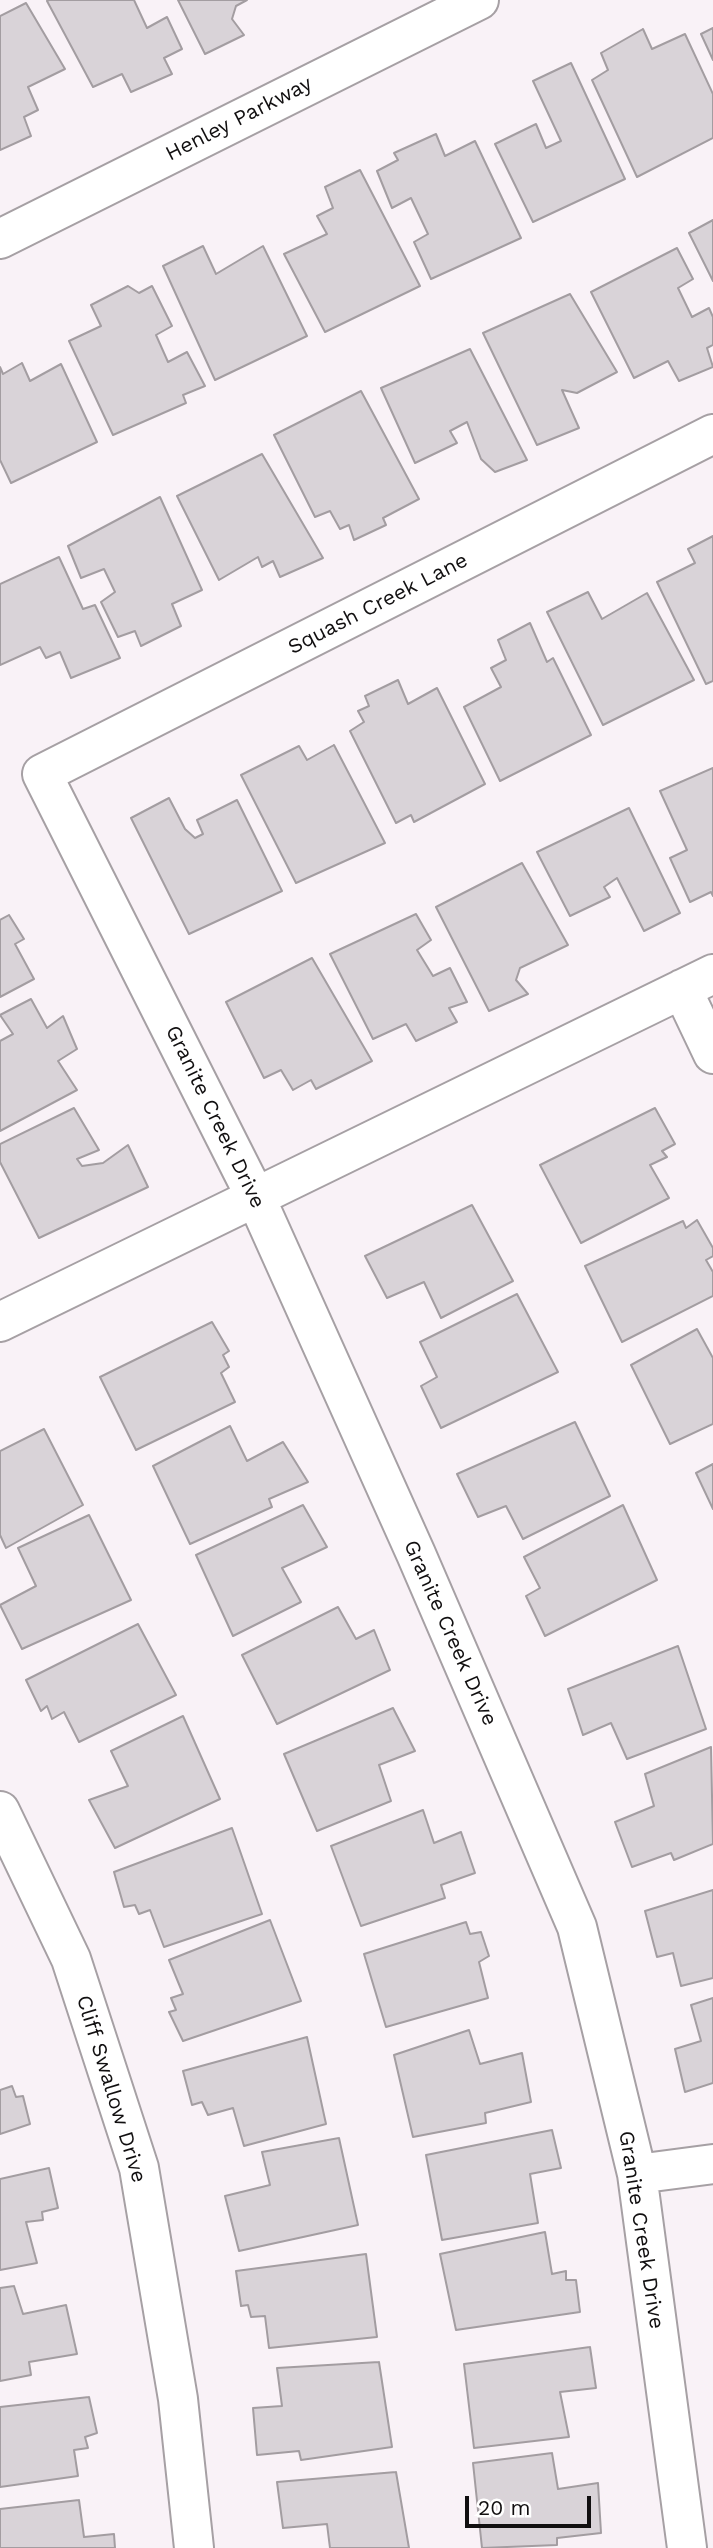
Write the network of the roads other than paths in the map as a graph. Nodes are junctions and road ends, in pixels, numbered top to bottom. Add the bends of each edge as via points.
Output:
1 (479, 0) edge
2 (0, 239) edge
3 (713, 434) edge
4 (42, 774) joint
5 (697, 981) edge
6 (713, 1054) edge
7 (255, 1196) junction
8 (0, 1322) edge
9 (0, 1811) edge
10 (713, 2164) edge
11 (637, 2174) junction
12 (194, 2548) edge
13 (687, 2548) edge

1 - 2 street, Henley Parkway
3 - 4 street, Squash Creek Lane
4 - 7 street, Granite Creek Drive
5 - 6 street
5 - 7 street
7 - 8 street
7 - 11 street, Granite Creek Drive via 577,1927
9 - 12 street, Cliff Swallow Drive via 71,1959 139,2168 178,2399
10 - 11 street
11 - 13 street, Granite Creek Drive

